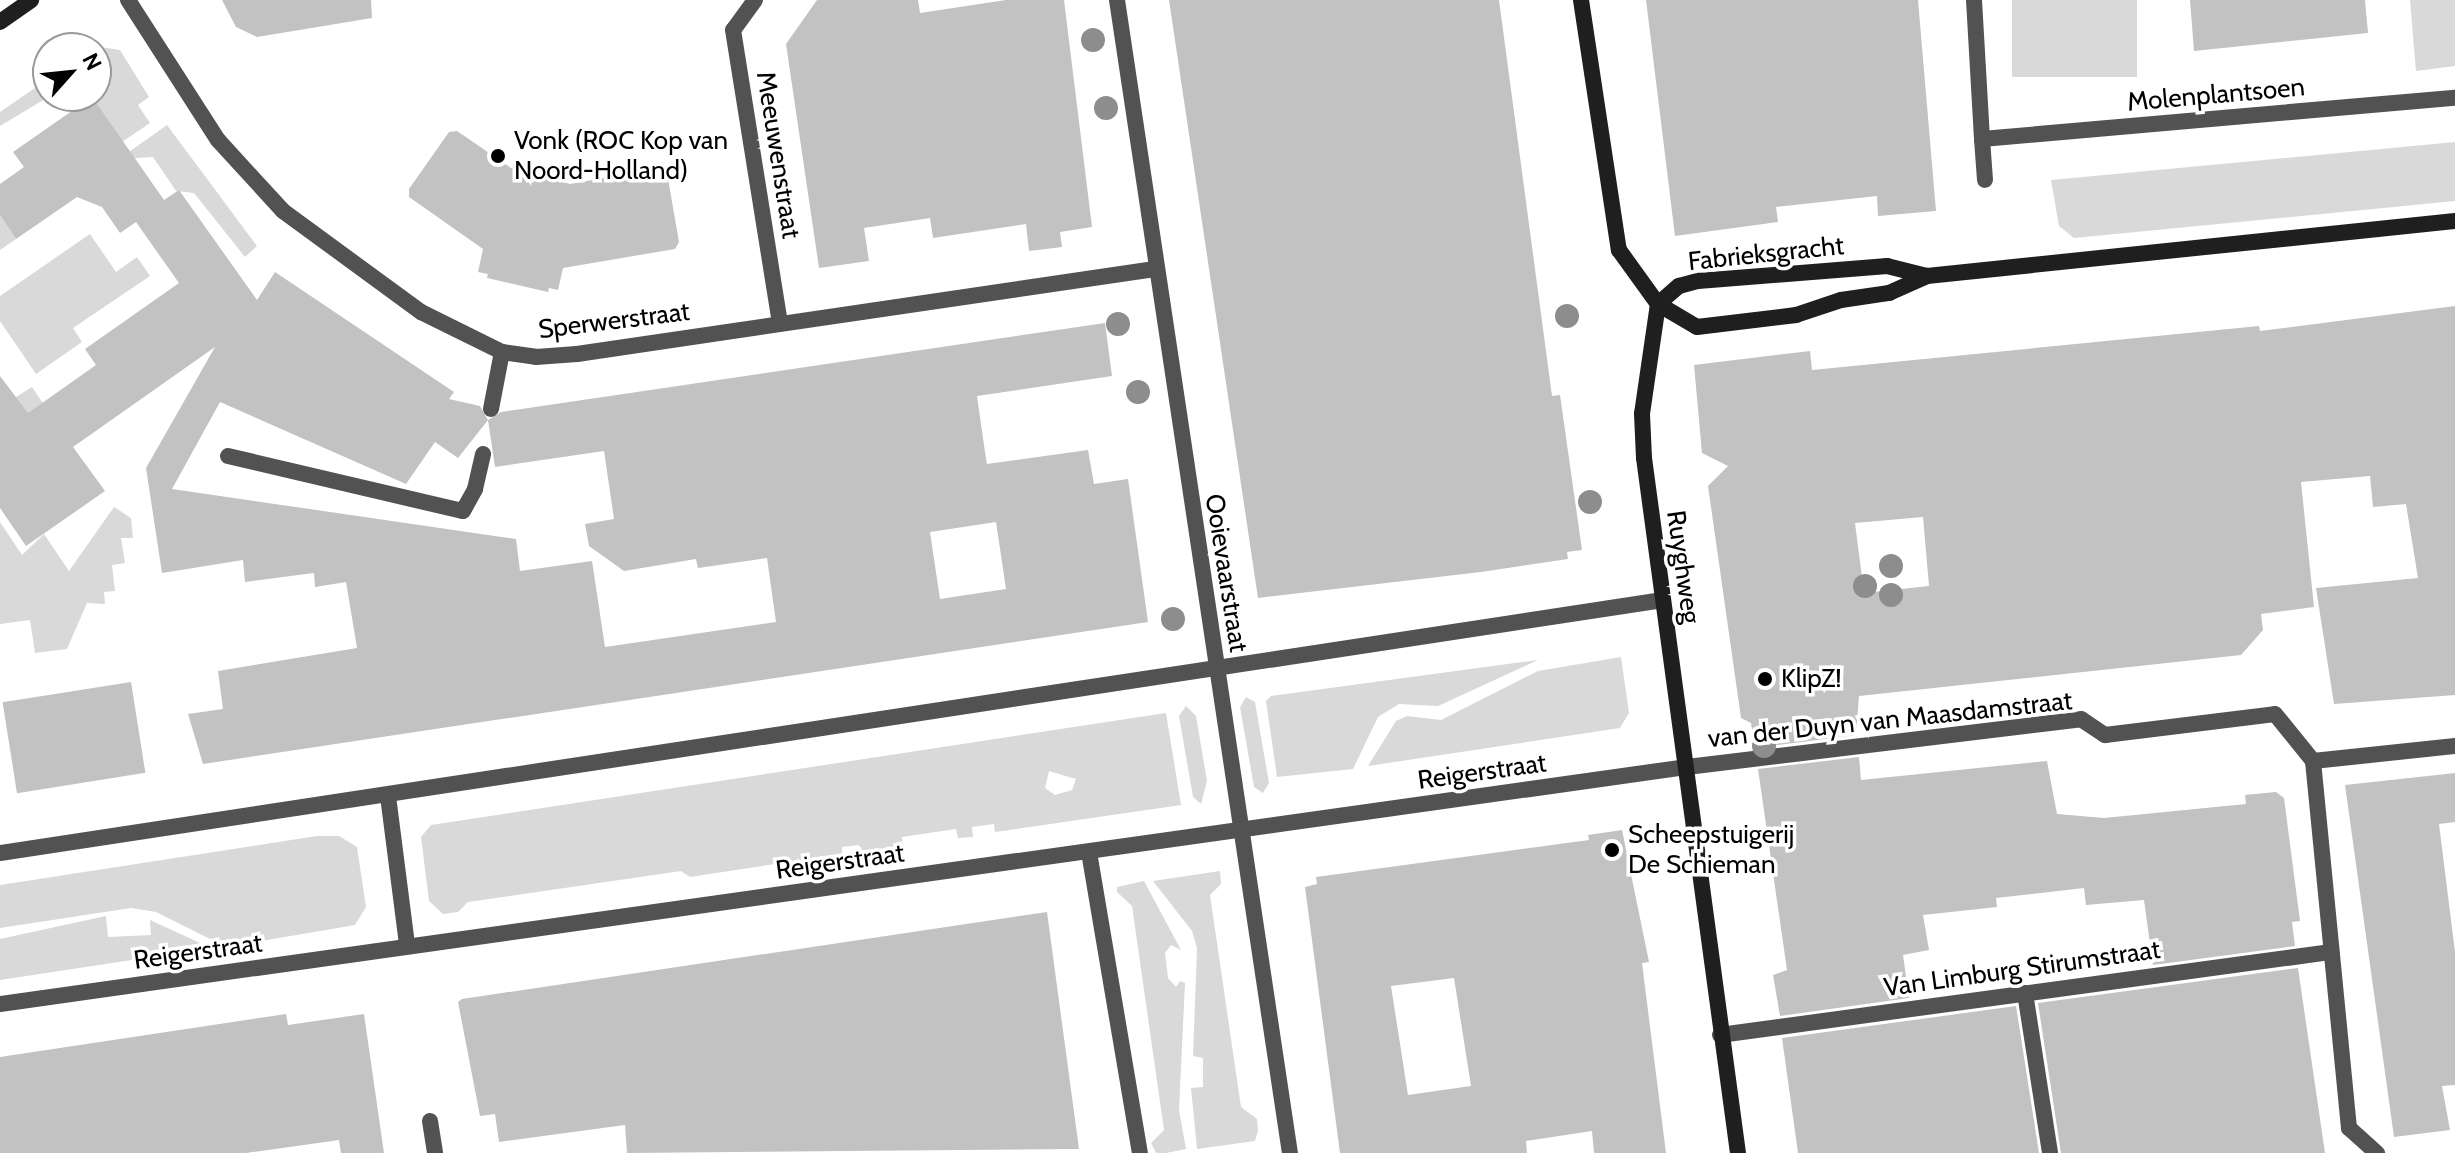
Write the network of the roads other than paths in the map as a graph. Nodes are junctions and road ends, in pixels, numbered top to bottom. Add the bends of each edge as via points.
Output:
1 (31, 0) edge
2 (128, 0) edge
3 (755, 0) edge
4 (1117, 0) edge
5 (1581, 0) edge
6 (1974, 0) edge
7 (0, 22) edge
8 (2455, 98) edge
9 (1982, 139) junction
10 (1985, 180) dead end
11 (2455, 221) edge
12 (1155, 269) junction
13 (1927, 276) junction
14 (1658, 304) junction
15 (780, 323) junction
16 (502, 352) junction
17 (491, 409) dead end
18 (483, 454) dead end
19 (228, 456) dead end
20 (1663, 600) junction
21 (1216, 666) junction
22 (2455, 746) edge
23 (2313, 761) junction
24 (1687, 767) junction
25 (388, 796) junction
26 (1244, 830) junction
27 (1089, 852) junction
28 (0, 853) edge
29 (407, 945) junction
30 (2331, 952) junction
31 (2025, 993) junction
32 (0, 1004) edge
33 (1720, 1035) junction
34 (430, 1121) dead end
35 (435, 1153) edge
36 (1140, 1153) edge
37 (1290, 1153) edge
38 (1738, 1153) edge
39 (2050, 1153) edge
40 (2377, 1153) edge

1 - 7 street
2 - 16 street, Sperwerstraat via 218,140 283,211 421,312
3 - 15 street, Meeuwenstraat via 733,30
4 - 12 street, Ooievaarstraat
5 - 14 street via 1619,250
6 - 9 street
8 - 9 street, Molenplantsoen
9 - 10 street
11 - 13 street, Fabrieksgracht
12 - 15 street, Sperwerstraat
12 - 21 street, Ooievaarstraat
13 - 14 street, Fabrieksgracht via 1887,266 1698,281 1679,286
13 - 14 street, Fabrieksgracht via 1889,293 1841,300 1770,321 1697,327
14 - 20 street, Ruyghweg via 1642,414
15 - 16 street, Sperwerstraat via 577,354 536,357
16 - 17 street
18 - 19 street via 475,489 463,511
20 - 21 street
20 - 24 street, Ruyghweg
21 - 25 street
21 - 26 street, Ooievaarstraat
22 - 23 street
23 - 24 street, van der Duyn van Maasdamstraat via 2275,714 2105,735 2081,719
23 - 30 street
24 - 26 street, Reigerstraat
24 - 33 street, Ruyghweg
25 - 28 street
25 - 29 street
26 - 27 street, Reigerstraat
26 - 37 street, Ooievaarstraat
27 - 29 street, Reigerstraat
27 - 36 street
29 - 32 street, Reigerstraat
30 - 31 street, Van Limburg Stirumstraat
30 - 40 street via 2349,1128
31 - 33 street, Van Limburg Stirumstraat
31 - 39 street
33 - 38 street, Ruyghweg
34 - 35 street

